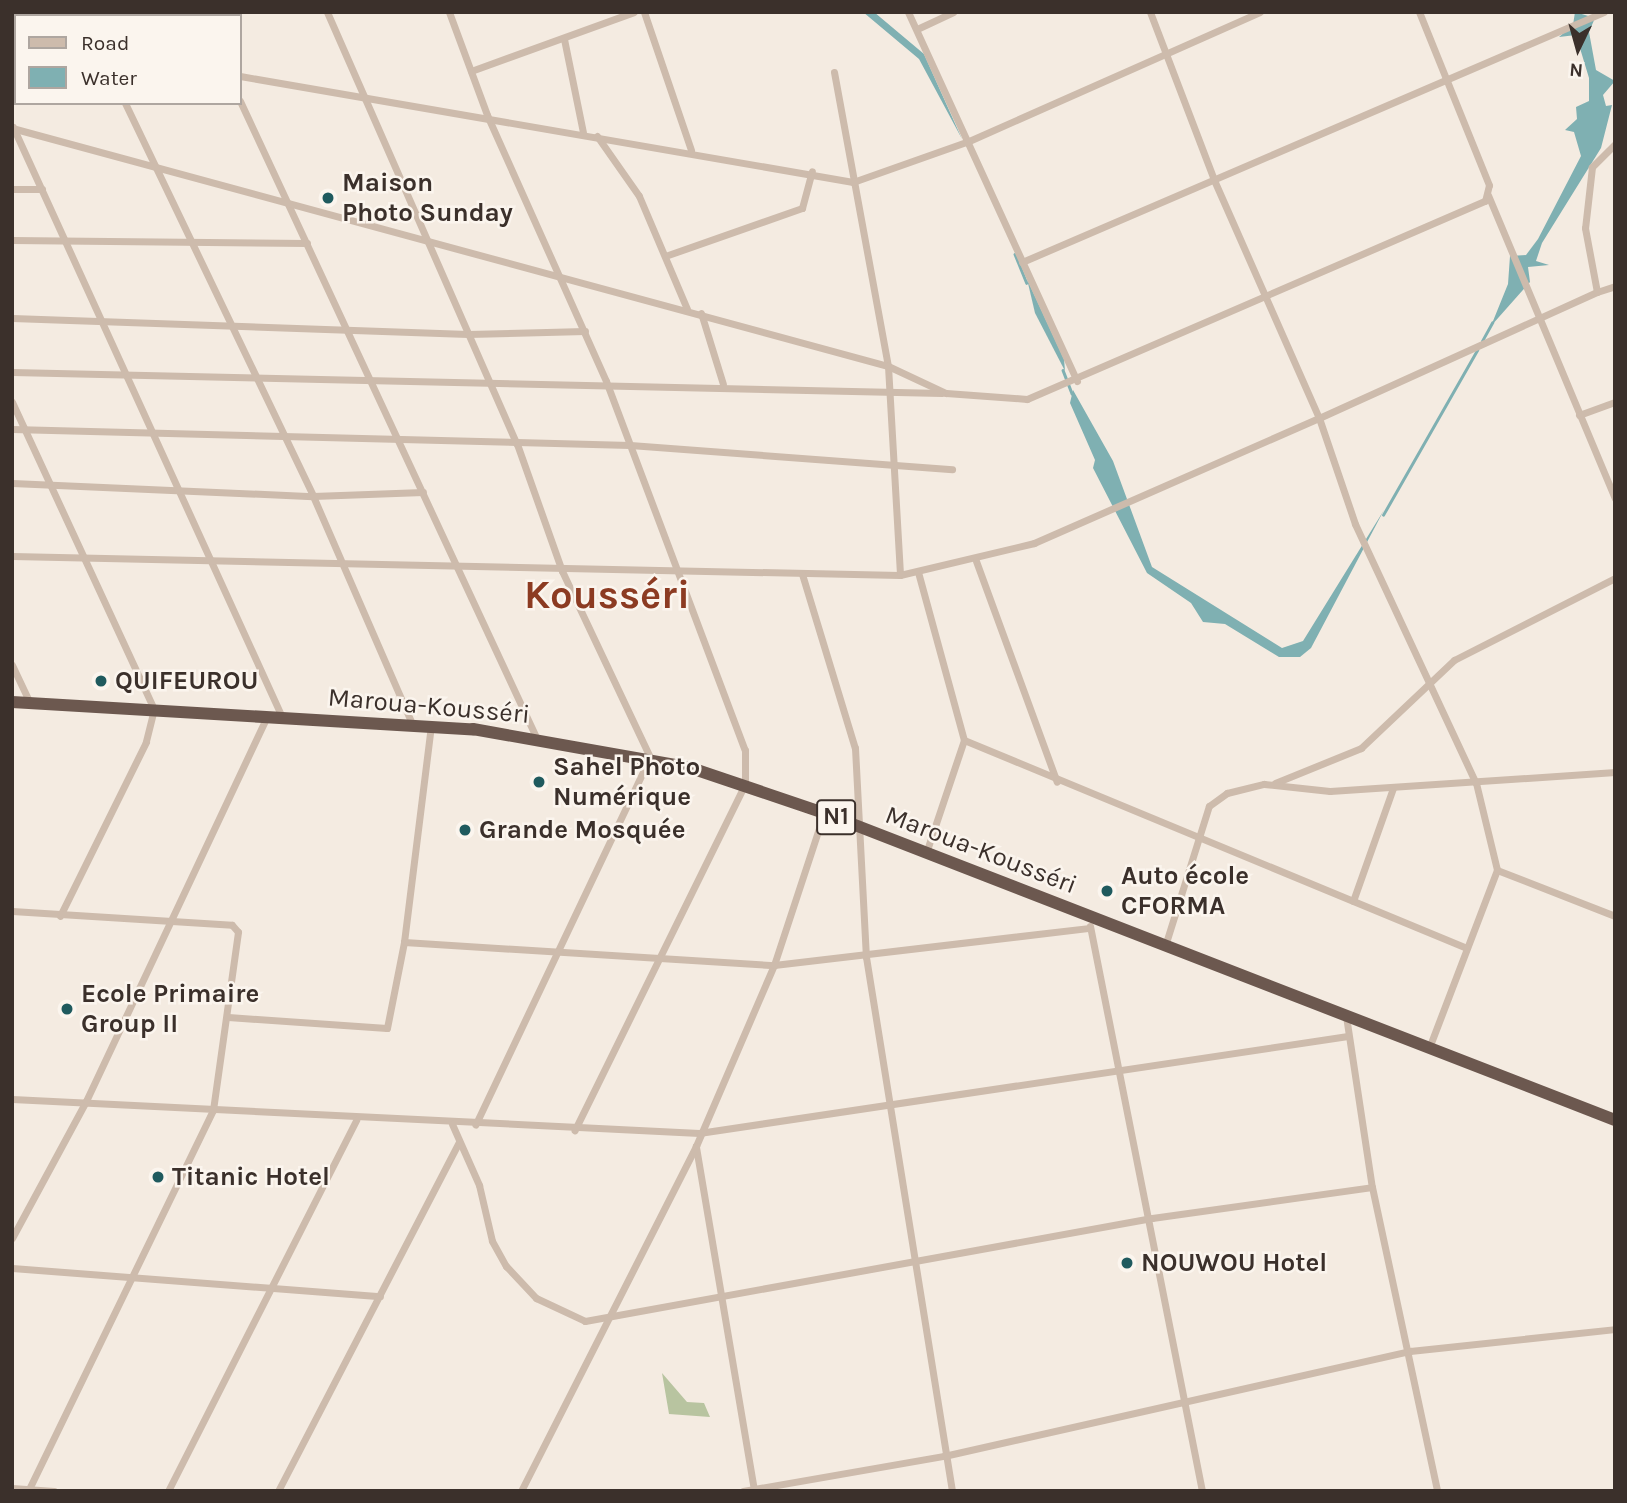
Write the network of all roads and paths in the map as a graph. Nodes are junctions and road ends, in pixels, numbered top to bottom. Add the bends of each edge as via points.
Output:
1 (327, 12) edge
2 (449, 12) edge
3 (634, 12) edge
4 (644, 12) edge
5 (908, 12) edge
6 (953, 12) edge
7 (1150, 12) edge
8 (1260, 12) edge
9 (1419, 12) edge
10 (1604, 12) edge
11 (916, 29) junction
12 (564, 38) junction
13 (1167, 56) junction
14 (471, 71) junction
15 (834, 72) dead end
16 (242, 76) edge
17 (1446, 79) junction
18 (359, 94) junction
19 (126, 105) edge
20 (242, 105) edge
21 (487, 115) junction
22 (13, 128) edge
23 (583, 132) junction
24 (597, 136) junction
25 (969, 141) junction
26 (1615, 144) edge
27 (691, 149) junction
28 (155, 166) junction
29 (812, 171) junction
30 (1214, 180) junction
31 (853, 182) junction
32 (12, 189) edge
33 (42, 189) junction
34 (1488, 195) junction
35 (291, 208) junction
36 (12, 240) edge
37 (67, 241) junction
38 (191, 242) junction
39 (307, 243) junction
40 (429, 246) junction
41 (668, 255) junction
42 (1022, 262) junction
43 (564, 278) junction
44 (1615, 286) edge
45 (1597, 292) junction
46 (1268, 297) junction
47 (687, 309) junction
48 (701, 313) junction
49 (1542, 317) junction
50 (12, 318) edge
51 (104, 322) junction
52 (231, 326) junction
53 (347, 331) junction
54 (585, 331) junction
55 (468, 334) junction
56 (888, 366) junction
57 (12, 372) edge
58 (126, 374) junction
59 (256, 378) junction
60 (369, 380) junction
61 (606, 381) junction
62 (488, 382) junction
63 (1075, 382) junction
64 (723, 384) junction
65 (890, 391) junction
66 (946, 393) junction
67 (12, 402) edge
68 (1615, 402) edge
69 (1579, 415) junction
70 (1319, 418) junction
71 (12, 429) edge
72 (26, 430) junction
73 (156, 434) junction
74 (285, 439) junction
75 (400, 443) junction
76 (517, 444) junction
77 (630, 445) junction
78 (894, 465) junction
79 (952, 469) dead end
80 (12, 483) edge
81 (50, 483) junction
82 (181, 490) junction
83 (423, 492) junction
84 (313, 496) junction
85 (1615, 498) edge
86 (12, 556) edge
87 (88, 559) junction
88 (976, 561) junction
89 (214, 562) junction
90 (345, 566) junction
91 (460, 570) junction
92 (562, 571) junction
93 (677, 572) junction
94 (918, 572) junction
95 (802, 574) junction
96 (900, 575) junction
97 (1615, 578) edge
98 (12, 665) edge
99 (1431, 683) junction
100 (12, 702) edge
101 (30, 703) junction
102 (154, 709) junction
103 (267, 717) junction
104 (282, 718) junction
105 (412, 724) junction
106 (431, 726) junction
107 (536, 737) junction
108 (964, 740) junction
109 (650, 758) junction
110 (1615, 772) edge
111 (1057, 782) junction
112 (1475, 783) junction
113 (745, 784) junction
114 (1264, 784) junction
115 (1393, 788) junction
116 (824, 813) junction
117 (856, 826) junction
118 (1200, 839) junction
119 (926, 854) junction
120 (1497, 870) junction
121 (1353, 901) junction
122 (12, 911) edge
123 (60, 915) junction
124 (1615, 916) edge
125 (1088, 921) junction
126 (172, 924) junction
127 (404, 942) junction
128 (1165, 946) junction
129 (1467, 948) junction
130 (555, 952) junction
131 (866, 957) junction
132 (660, 958) junction
133 (774, 965) junction
134 (1346, 1016) junction
135 (228, 1017) junction
136 (1348, 1036) junction
137 (1429, 1048) junction
138 (1121, 1069) junction
139 (12, 1099) edge
140 (86, 1101) junction
141 (887, 1104) junction
142 (213, 1110) junction
143 (356, 1120) junction
144 (1615, 1120) edge
145 (452, 1124) junction
146 (475, 1125) junction
147 (575, 1130) junction
148 (699, 1133) junction
149 (459, 1142) junction
150 (696, 1146) junction
151 (1372, 1187) junction
152 (1152, 1218) junction
153 (12, 1238) edge
154 (914, 1264) junction
155 (12, 1268) edge
156 (128, 1275) junction
157 (274, 1289) junction
158 (724, 1295) junction
159 (380, 1296) junction
160 (610, 1320) junction
161 (1615, 1329) edge
162 (1410, 1351) junction
163 (1186, 1401) junction
164 (944, 1456) junction
165 (12, 1488) edge
166 (754, 1489) edge
167 (28, 1490) edge
168 (54, 1491) edge
169 (169, 1491) edge
170 (278, 1491) edge
171 (521, 1491) edge
172 (743, 1491) edge
173 (952, 1491) edge
174 (1202, 1491) edge
175 (1437, 1491) edge

1 - 18 street
2 - 14 street
3 - 12 street
4 - 27 street
5 - 11 street
6 - 11 street
7 - 13 street
8 - 13 street
9 - 17 street
10 - 17 street
11 - 25 street
12 - 14 street
12 - 23 street
13 - 25 street
13 - 30 street
14 - 21 street
15 - 31 street
16 - 18 street
17 - 30 street
17 - 34 street
18 - 21 street
18 - 40 street
19 - 28 street
20 - 35 street
21 - 23 street
21 - 43 street
22 - 28 street
22 - 33 street
23 - 24 street
24 - 27 street
24 - 41 street via 634,185
25 - 31 street
25 - 42 street
26 - 45 street via 1592,167 1586,185 1585,228
27 - 29 street
28 - 35 street
28 - 38 street
29 - 31 street
29 - 41 street via 802,208
30 - 42 street
30 - 46 street
31 - 56 street
32 - 33 street
33 - 37 street
34 - 46 street
34 - 49 street
35 - 39 street
35 - 40 street
36 - 37 street
37 - 38 street
37 - 51 street
38 - 39 street
38 - 52 street
39 - 53 street
40 - 43 street
40 - 55 street
41 - 47 street
42 - 63 street
43 - 47 street
43 - 54 street
44 - 45 street
45 - 49 street
46 - 63 street
46 - 70 street
47 - 48 street
48 - 56 street
48 - 64 street
49 - 69 street
49 - 70 street
50 - 51 street
51 - 52 street
51 - 58 street
52 - 53 street
52 - 59 street
53 - 55 street
53 - 60 street
54 - 55 street
54 - 61 street
55 - 62 street
56 - 65 street
56 - 66 street
57 - 58 street
58 - 59 street
58 - 73 street
59 - 60 street
59 - 74 street
60 - 62 street
60 - 75 street
61 - 62 street
61 - 64 street
61 - 77 street
62 - 76 street
63 - 66 street via 1027,399
64 - 65 street
65 - 66 street
65 - 78 street
67 - 72 street
68 - 69 street
69 - 85 street
70 - 88 street via 1127,504
70 - 99 street via 1355,524
71 - 72 street
72 - 73 street
72 - 81 street
73 - 74 street
73 - 82 street
74 - 75 street
74 - 84 street
75 - 76 street
75 - 83 street
76 - 77 street
76 - 92 street
77 - 78 street
77 - 93 street
78 - 79 street
78 - 96 street
80 - 81 street
81 - 82 street
81 - 87 street
82 - 84 street
82 - 89 street
83 - 84 street
83 - 91 street
84 - 90 street
86 - 87 street
87 - 89 street
87 - 102 street
88 - 94 street
88 - 111 street
89 - 90 street
89 - 104 street
90 - 91 street
90 - 105 street
91 - 92 street
91 - 107 street
92 - 93 street
92 - 109 street
93 - 95 street
93 - 113 street via 742,734
94 - 96 street
94 - 108 street
95 - 96 street
95 - 117 street via 855,748
97 - 99 street via 1473,648
98 - 101 street
99 - 112 street
99 - 114 street via 1361,748 1301,777
100 - 101 highway, Maroua-Kousséri / N1
101 - 102 highway, Maroua-Kousséri / N1
102 - 103 highway, Maroua-Kousséri / N1
102 - 123 street via 146,742
103 - 104 highway, Maroua-Kousséri / N1
103 - 126 street
104 - 105 highway, Maroua-Kousséri / N1
105 - 106 highway, Maroua-Kousséri / N1
106 - 107 highway, Maroua-Kousséri / N1
106 - 127 street
107 - 109 highway, Maroua-Kousséri / N1
108 - 111 street
108 - 119 street
109 - 113 highway, Maroua-Kousséri / N1
109 - 130 street
110 - 112 street
111 - 118 street
112 - 115 street
112 - 120 street
113 - 116 highway, Maroua-Kousséri / N1
113 - 132 street
114 - 115 street via 1304,791
114 - 118 street via 1213,800
115 - 121 street
116 - 117 highway, Maroua-Kousséri / N1
116 - 133 street
117 - 119 highway, Maroua-Kousséri / N1
117 - 131 street
118 - 121 street
118 - 128 street
119 - 125 highway, Maroua-Kousséri / N1
120 - 124 street
120 - 129 street
121 - 129 street
122 - 123 street
123 - 126 street
125 - 128 highway, Maroua-Kousséri / N1
125 - 131 street
125 - 138 street
126 - 135 street via 237,928
126 - 140 street
127 - 130 street
127 - 135 street via 384,1031
128 - 134 highway, Maroua-Kousséri / N1
129 - 137 street
130 - 132 street
130 - 146 street
131 - 133 street
131 - 141 street
132 - 133 street
132 - 147 street
133 - 148 street
134 - 136 street
134 - 137 highway, Maroua-Kousséri / N1
135 - 142 street
136 - 138 street
136 - 151 street
137 - 144 highway, Maroua-Kousséri / N1
138 - 141 street
138 - 152 street
139 - 140 street
140 - 142 street
140 - 153 street
141 - 148 street
141 - 154 street
142 - 143 street
142 - 156 street
143 - 145 street
143 - 157 street
145 - 146 street
145 - 149 street
146 - 147 street
147 - 148 street
148 - 150 street
149 - 159 street
149 - 160 street via 480,1185 492,1241 523,1286 570,1317
150 - 158 street
150 - 160 street
151 - 152 street
151 - 162 street
152 - 154 street
152 - 163 street
154 - 158 street
154 - 164 street
155 - 156 street
156 - 157 street
156 - 167 street
157 - 159 street
157 - 169 street
158 - 160 street
158 - 166 street
159 - 170 street
160 - 171 street
161 - 162 street
162 - 163 street
162 - 175 street
163 - 164 street
163 - 174 street
164 - 166 street
164 - 173 street
165 - 167 street
166 - 172 street
167 - 168 street

